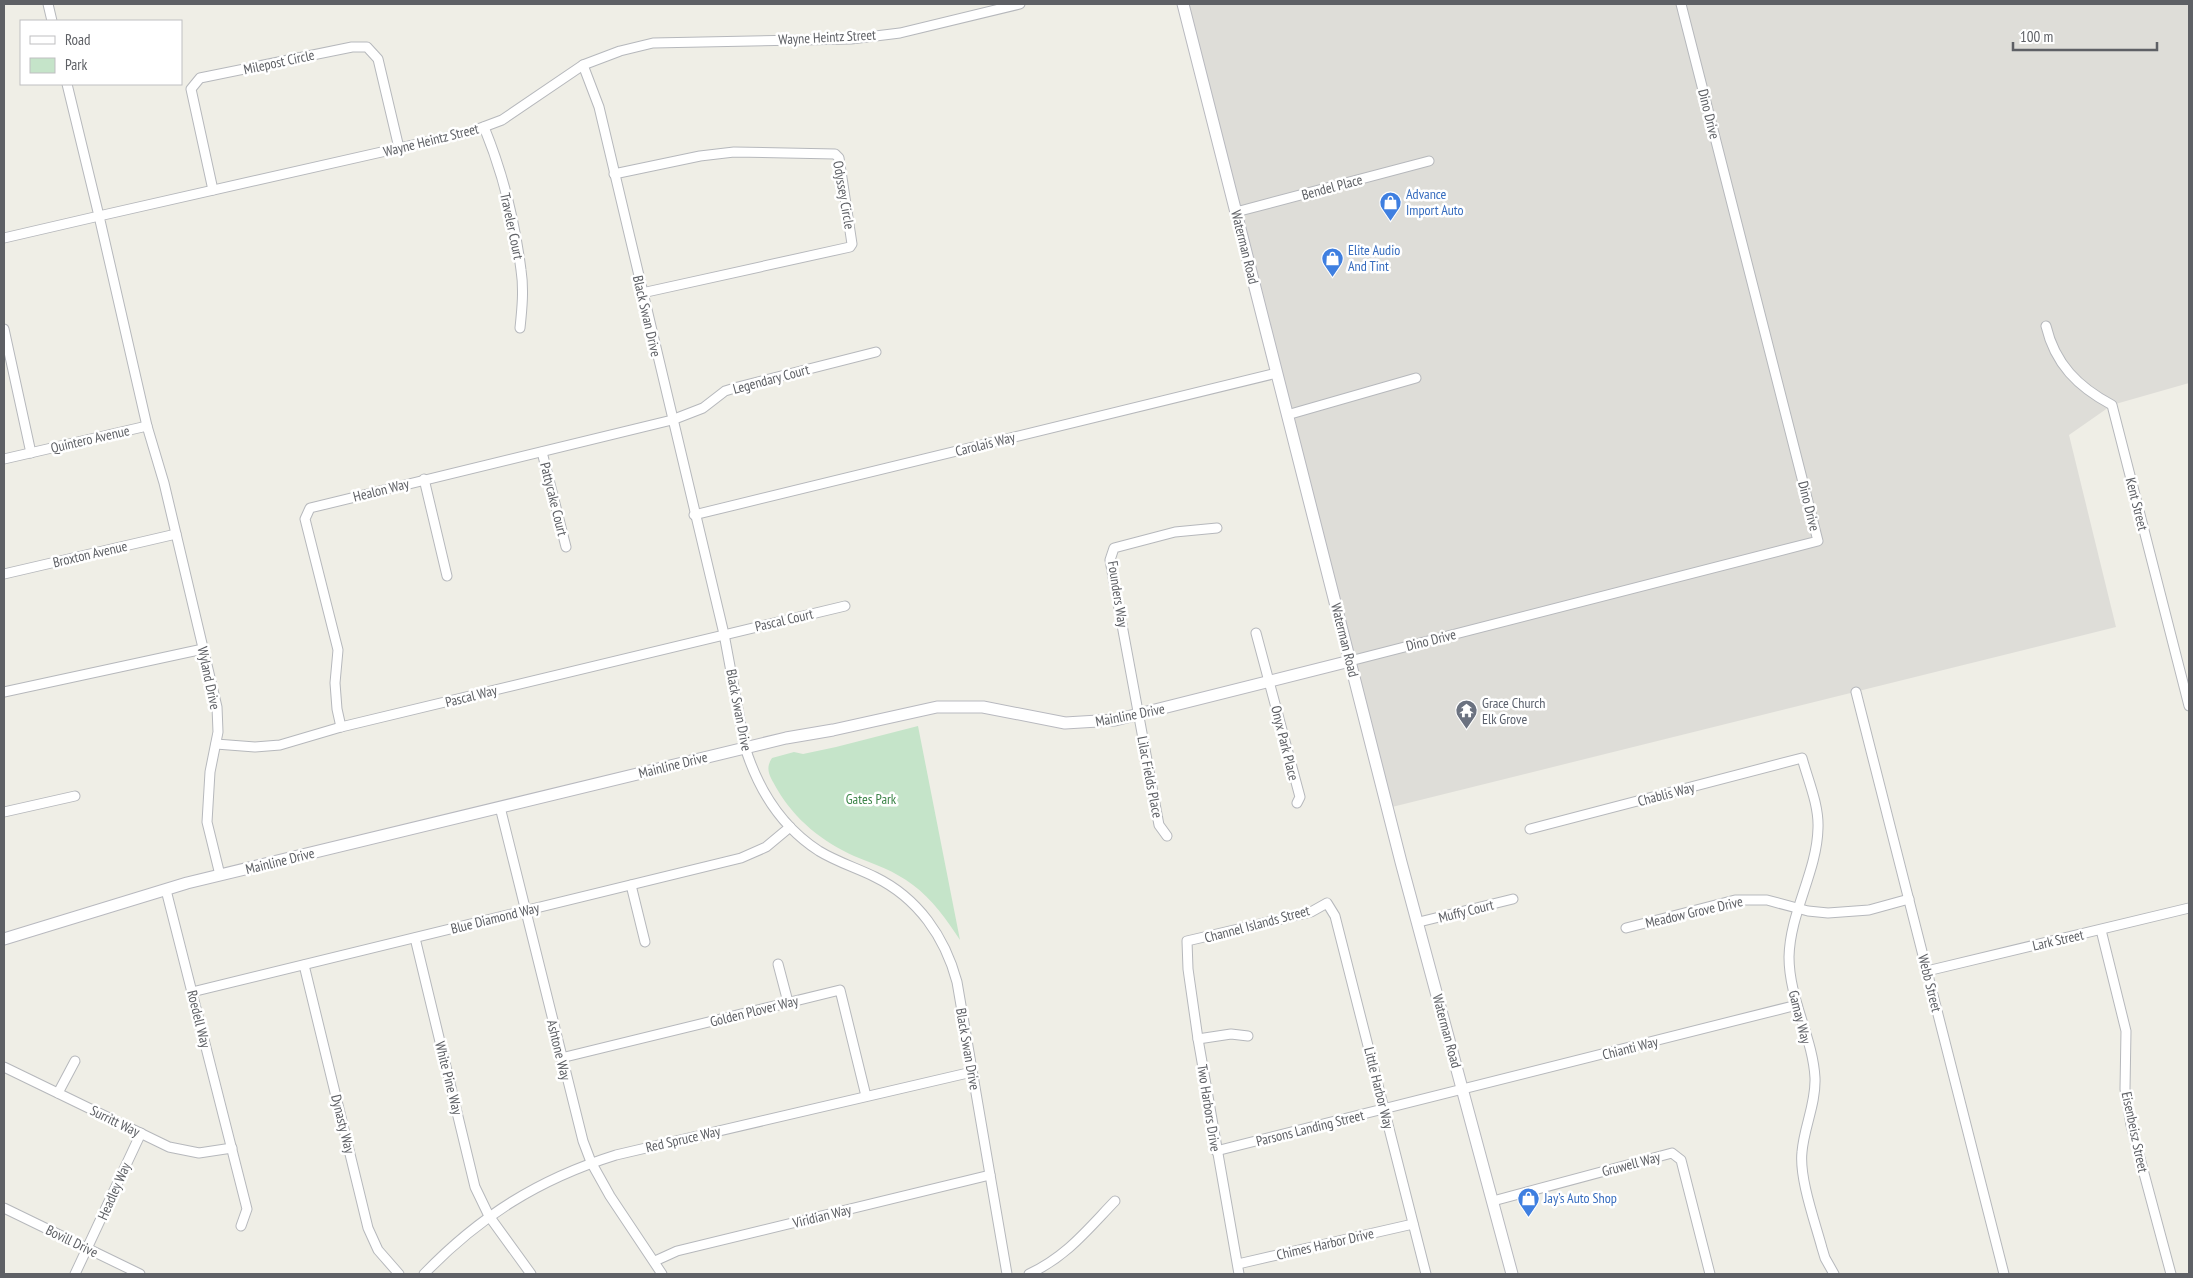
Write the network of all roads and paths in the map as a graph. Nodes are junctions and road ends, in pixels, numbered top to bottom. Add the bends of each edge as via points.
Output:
1 (48, 4) edge
2 (1020, 4) edge
3 (1183, 4) edge
4 (1681, 4) edge
5 (52, 20) edge
6 (583, 65) junction
7 (67, 85) edge
8 (484, 127) junction
9 (399, 148) junction
10 (1429, 161) dead end
11 (614, 174) junction
12 (213, 190) junction
13 (1236, 212) junction
14 (99, 216) junction
15 (4, 238) edge
16 (642, 293) junction
17 (2046, 326) dead end
18 (520, 328) dead end
19 (4, 329) edge
20 (876, 352) dead end
21 (1277, 373) junction
22 (1416, 378) dead end
23 (1287, 415) junction
24 (672, 420) junction
25 (148, 426) junction
26 (542, 452) junction
27 (31, 453) junction
28 (4, 459) edge
29 (424, 479) junction
30 (164, 483) joint
31 (694, 515) junction
32 (1217, 528) dead end
33 (176, 534) junction
34 (566, 547) dead end
35 (4, 574) edge
36 (447, 576) dead end
37 (845, 606) dead end
38 (1256, 633) dead end
39 (724, 634) junction
40 (203, 649) junction
41 (1350, 661) junction
42 (1270, 682) junction
43 (4, 692) edge
44 (1856, 692) dead end
45 (2189, 706) edge
46 (1138, 716) junction
47 (342, 728) junction
48 (216, 744) junction
49 (745, 747) junction
50 (1802, 758) joint
51 (75, 796) dead end
52 (1297, 803) dead end
53 (500, 807) junction
54 (4, 812) edge
55 (790, 827) junction
56 (1530, 829) dead end
57 (1167, 836) dead end
58 (220, 875) junction
59 (631, 885) junction
60 (166, 890) junction
61 (1513, 899) dead end
62 (1909, 899) junction
63 (1327, 903) joint
64 (1798, 908) junction
65 (2189, 908) edge
66 (525, 911) junction
67 (1419, 922) junction
68 (1626, 928) dead end
69 (2101, 930) junction
70 (415, 938) junction
71 (4, 939) edge
72 (1187, 941) joint
73 (645, 942) dead end
74 (778, 964) dead end
75 (304, 965) junction
76 (1927, 971) junction
77 (192, 992) junction
78 (788, 1002) junction
79 (1797, 1006) junction
80 (1248, 1036) dead end
81 (1198, 1039) junction
82 (561, 1058) junction
83 (75, 1061) dead end
84 (4, 1067) edge
85 (972, 1072) junction
86 (1463, 1091) junction
87 (58, 1093) junction
88 (866, 1096) junction
89 (1386, 1110) junction
90 (141, 1133) junction
91 (232, 1148) junction
92 (1216, 1152) junction
93 (591, 1162) junction
94 (990, 1174) junction
95 (1115, 1201) dead end
96 (1493, 1201) junction
97 (4, 1208) edge
98 (489, 1216) junction
99 (1413, 1224) junction
100 (241, 1226) dead end
101 (87, 1249) junction
102 (655, 1261) junction
103 (1238, 1264) junction
104 (74, 1274) edge
105 (140, 1274) edge
106 (399, 1274) edge
107 (424, 1274) edge
108 (531, 1274) edge
109 (662, 1274) edge
110 (1007, 1274) edge
111 (1029, 1274) edge
112 (1240, 1274) edge
113 (1426, 1274) edge
114 (1512, 1274) edge
115 (1710, 1274) edge
116 (1834, 1274) edge
117 (2004, 1274) edge
118 (2171, 1274) edge

1 - 5 street
2 - 6 street, Wayne Heintz Street via 900,33 851,39 652,43
3 - 13 street, Waterman Road
4 - 41 street, Dino Drive via 1818,541
6 - 8 street, Wayne Heintz Street via 502,120
6 - 11 street, Black Swan Drive via 598,107
7 - 14 street
8 - 9 street, Wayne Heintz Street
8 - 18 street, Traveler Court via 497,158 522,270
9 - 12 street, Wayne Heintz Street
9 - 12 street, Milepost Circle via 378,59 367,47 352,47 200,78 191,89
10 - 13 street, Bendel Place
11 - 16 street, Black Swan Drive
11 - 16 street, Odyssey Circle via 734,152 835,154 839,158 850,247
12 - 14 street, Wayne Heintz Street
13 - 21 street, Waterman Road
14 - 15 street, Wayne Heintz Street
14 - 25 street
16 - 24 street, Black Swan Drive
17 - 45 street, Kent Street via 2050,343 2063,366 2112,405
19 - 27 street
20 - 24 street, Legendary Court via 725,391 703,408
21 - 23 street, Waterman Road
21 - 31 street, Carolais Way
22 - 23 street
23 - 41 street, Waterman Road
24 - 26 street, Healon Way
24 - 31 street, Black Swan Drive
25 - 27 street, Quintero Avenue
25 - 30 street, Quintero Avenue
26 - 29 street, Healon Way
26 - 34 street, Pattycake Court
27 - 28 street, Quintero Avenue
29 - 36 street
29 - 47 street, Healon Way via 310,508 305,519 338,650 335,683
30 - 33 street, Wyland Drive
31 - 39 street, Black Swan Drive
32 - 46 street, Founders Way via 1175,532 1114,548 1110,560
33 - 35 street, Broxton Avenue
33 - 40 street, Wyland Drive
37 - 39 street, Pascal Court
38 - 42 street, Onyx Park Place
39 - 47 street, Pascal Way
39 - 49 street, Black Swan Drive
40 - 43 street
40 - 48 street, Wyland Drive via 216,707
41 - 42 street, Mainline Drive
41 - 67 street, Waterman Road
42 - 46 street, Mainline Drive
42 - 52 street, Onyx Park Place via 1300,797
44 - 62 street, Webb Street
46 - 49 street, Mainline Drive via 1092,723 1065,723 983,707 937,707
46 - 57 street, Lilac Fields Place via 1159,825
47 - 48 street, Pascal Way via 280,745
48 - 58 street, Wyland Drive via 210,772 207,822
49 - 53 street, Mainline Drive
49 - 55 street, Black Swan Drive via 766,796
50 - 56 street, Chablis Way
50 - 64 street, Gamay Way via 1816,808 1818,829
51 - 54 street
53 - 58 street, Mainline Drive
53 - 66 street, Ashtone Way
55 - 59 street, Blue Diamond Way via 753,855
55 - 85 street, Black Swan Drive via 818,850 895,889 912,902 932,926 952,964
58 - 60 street, Mainline Drive
59 - 66 street, Blue Diamond Way
59 - 73 street
60 - 71 street, Mainline Drive
60 - 77 street, Roedell Way
61 - 67 street, Muffy Court
62 - 64 street, Meadow Grove Drive via 1849,913
62 - 76 street, Webb Street
63 - 72 street, Channel Islands Street via 1311,912
63 - 89 street, Little Harbor Way via 1334,916
64 - 68 street, Meadow Grove Drive via 1767,900 1735,900
64 - 79 street, Gamay Way via 1789,958
65 - 69 street, Lark Street
66 - 70 street, Blue Diamond Way
66 - 82 street, Ashtone Way
67 - 86 street, Waterman Road
69 - 76 street, Lark Street
69 - 118 street, Eisenbeisz Street via 2126,1030 2125,1089 2131,1124
70 - 75 street, Blue Diamond Way
70 - 98 street, White Pine Way via 476,1187
72 - 81 street, Two Harbors Drive
74 - 78 street
75 - 77 street, Blue Diamond Way
75 - 106 street, Dynasty Way via 368,1228 378,1250
76 - 117 street, Webb Street
77 - 91 street, Roedell Way
78 - 82 street, Golden Plover Way
78 - 88 street, Golden Plover Way via 840,990
79 - 86 street, Chianti Way
79 - 116 street, Gamay Way via 1815,1077 1802,1165 1822,1248
80 - 81 street via 1231,1034
81 - 92 street, Two Harbors Drive
82 - 93 street, Ashtone Way via 574,1114
83 - 87 street
84 - 87 street, Surritt Way
85 - 88 street, Red Spruce Way
85 - 94 street, Black Swan Drive
86 - 89 street, Parsons Landing Street
86 - 96 street, Waterman Road
87 - 90 street, Surritt Way
88 - 93 street, Red Spruce Way
89 - 92 street, Parsons Landing Street
89 - 99 street, Little Harbor Way
90 - 91 street, Surritt Way via 184,1151 206,1153
90 - 101 street, Headley Way
91 - 100 street, Roedell Way via 247,1209
92 - 103 street, Two Harbors Drive
93 - 98 street, Red Spruce Way via 531,1189
93 - 102 street, Ashtone Way via 610,1196
94 - 102 street, Viridian Way via 676,1251
94 - 110 street, Black Swan Drive
95 - 111 street via 1074,1246
96 - 114 street, Waterman Road
96 - 115 street, Gruwell Way via 1672,1152 1681,1160
97 - 101 street, Bovill Drive
98 - 107 street, Red Spruce Way
98 - 108 street, White Pine Way
99 - 103 street, Chimes Harbor Drive
99 - 113 street, Little Harbor Way
101 - 104 street, Headley Way
101 - 105 street, Bovill Drive
102 - 109 street, Ashtone Way
103 - 112 street, Two Harbors Drive

